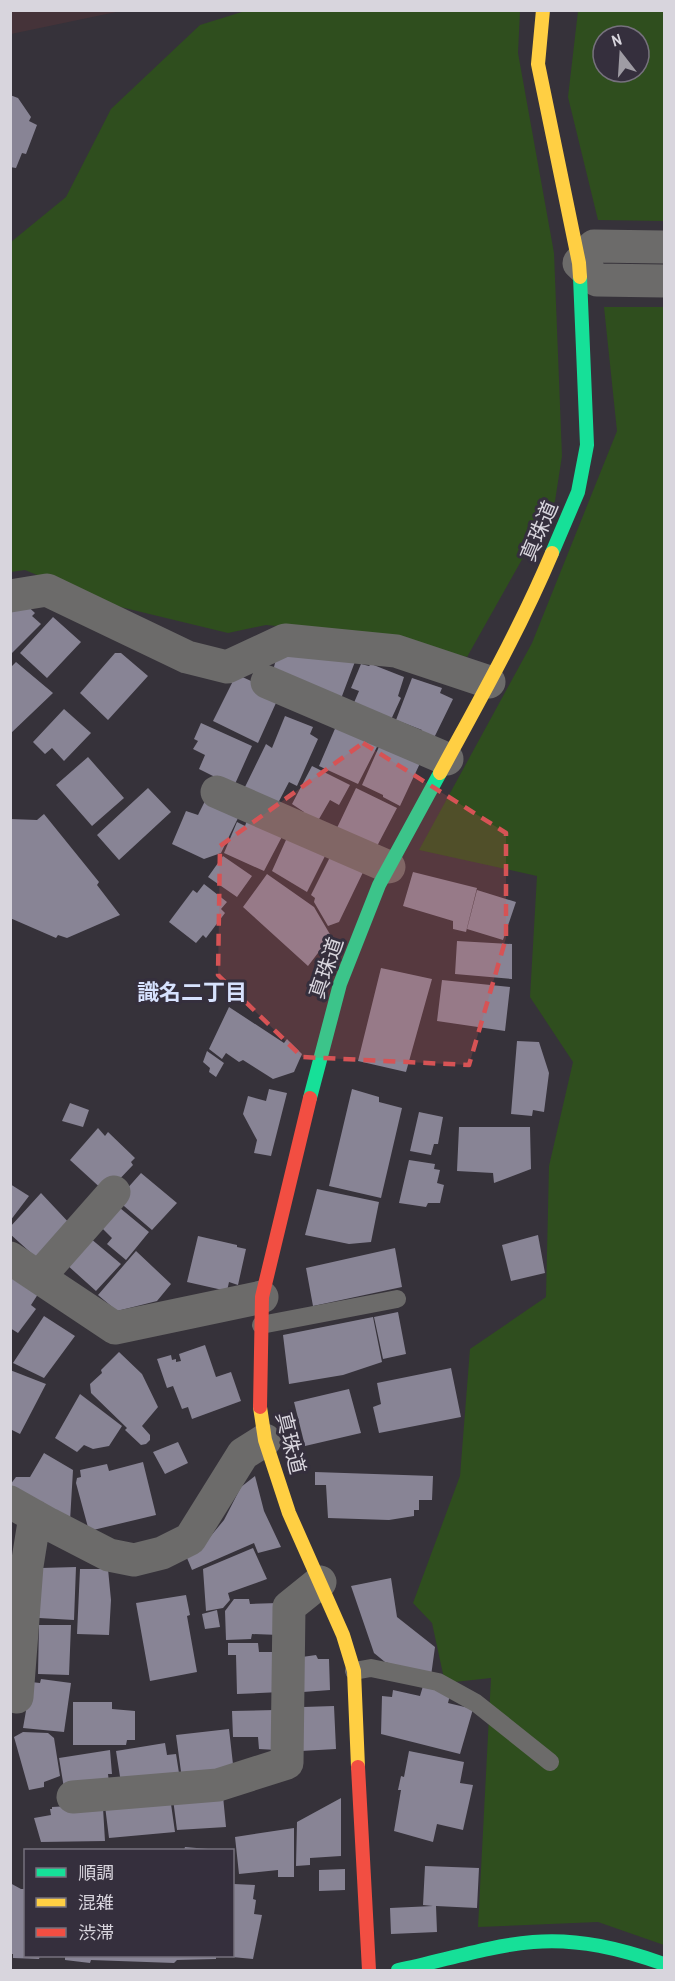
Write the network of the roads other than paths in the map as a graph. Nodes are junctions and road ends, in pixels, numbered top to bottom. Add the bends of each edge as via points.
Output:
1 (543, 10) edge
2 (664, 247) edge
3 (579, 263) junction
4 (664, 281) edge
5 (10, 596) edge
6 (267, 682) dead end
7 (489, 682) junction
8 (447, 759) junction
9 (217, 792) dead end
10 (389, 867) junction
11 (114, 1192) dead end
12 (10, 1258) edge
13 (39, 1277) junction
14 (397, 1299) dead end
15 (262, 1311) junction
16 (265, 1440) junction
17 (23, 1509) edge
18 (320, 1582) junction
19 (354, 1671) junction
20 (17, 1696) dead end
21 (550, 1762) dead end
22 (73, 1797) dead end
23 (664, 1964) edge
24 (369, 1971) edge
25 (398, 1971) edge

1 - 3 street, 真珠道 via 538,64
2 - 3 street via 594,246
3 - 4 street via 597,280
3 - 7 street, 真珠道 via 587,445 578,492 540,582
5 - 7 street via 47,590 186,657 227,667 285,640 396,651
6 - 8 street
7 - 8 street, 真珠道
8 - 10 street, 真珠道
9 - 10 street
10 - 15 street, 真珠道 via 340,984 312,1088
11 - 13 street
12 - 13 street
13 - 15 street via 115,1328
14 - 15 lane
15 - 16 street, 真珠道 via 260,1404
16 - 17 street via 243,1454 190,1539 162,1553 134,1560 109,1555
16 - 18 street, 真珠道 via 289,1513
17 - 20 street via 27,1566
18 - 19 street, 真珠道
18 - 22 street via 289,1607 287,1763 219,1785
19 - 21 lane via 370,1668 438,1682 476,1703
19 - 24 street, 真珠道
23 - 25 street via 632,1952 560,1941 517,1944

